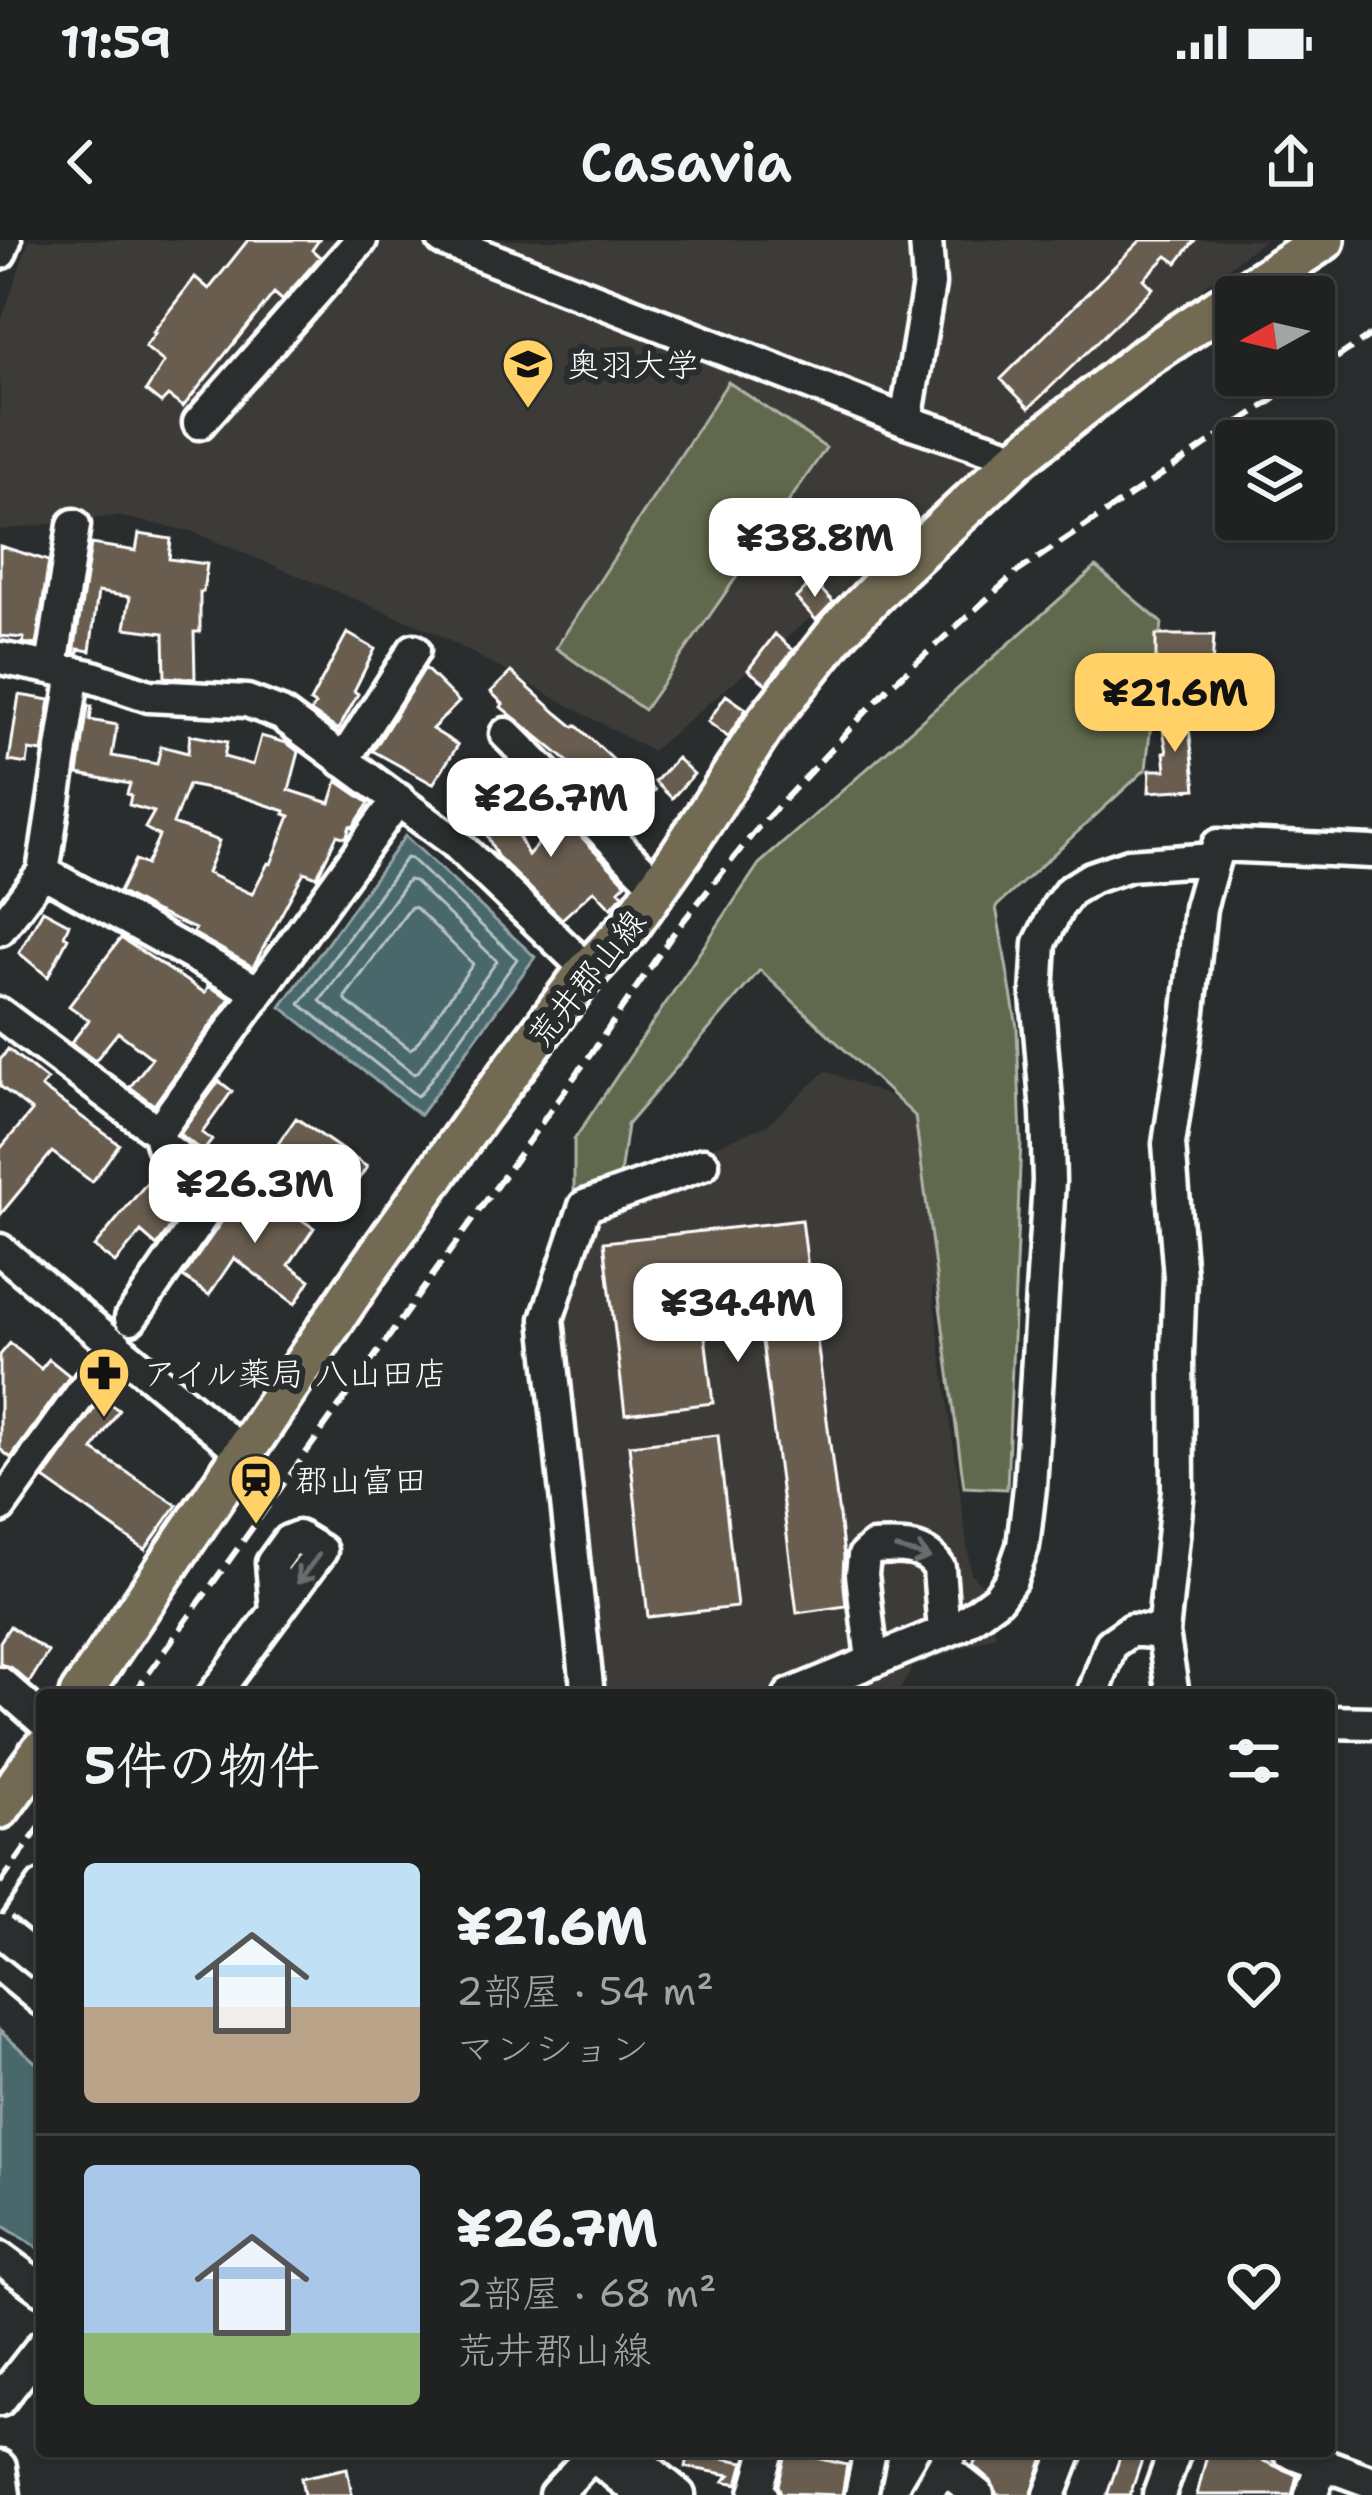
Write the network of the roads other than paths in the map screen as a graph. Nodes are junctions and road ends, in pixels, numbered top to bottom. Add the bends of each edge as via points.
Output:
1 (5, 240) edge
2 (362, 240) edge
3 (443, 240) edge
4 (926, 240) edge
5 (1324, 240) edge
6 (0, 253) edge
7 (1268, 276) edge
8 (1215, 311) edge
9 (905, 421) junction
10 (200, 423) dead end
11 (1018, 458) junction
12 (74, 525) dead end
13 (414, 650) dead end
14 (0, 658) edge
15 (63, 670) junction
16 (506, 734) dead end
17 (343, 760) junction
18 (398, 799) junction
19 (1216, 852) junction
20 (1372, 852) edge
21 (43, 872) junction
22 (658, 886) junction
23 (0, 929) edge
24 (589, 971) junction
25 (260, 992) junction
26 (0, 1014) edge
27 (158, 1132) junction
28 (704, 1163) dead end
29 (0, 1250) edge
30 (131, 1318) dead end
31 (116, 1345) junction
32 (244, 1454) junction
33 (4, 1493) edge
34 (276, 1611) dead end
35 (944, 1632) junction
36 (1163, 1633) junction
37 (872, 1660) junction
38 (0, 1683) edge
39 (84, 1689) edge
40 (218, 1689) edge
41 (587, 1689) edge
42 (804, 1689) edge
43 (1095, 1689) edge
44 (1172, 1689) edge
45 (36, 1715) edge
46 (1335, 1722) edge
47 (1372, 1724) edge
48 (36, 1758) edge
49 (0, 1808) edge
50 (36, 1895) edge
51 (0, 1930) edge
52 (0, 1946) edge
53 (36, 1959) edge
54 (0, 1965) edge
55 (36, 1995) edge
56 (0, 2258) edge
57 (36, 2285) edge
58 (36, 2354) edge
59 (0, 2400) edge
60 (588, 2457) edge
61 (598, 2457) edge
62 (633, 2457) edge
63 (766, 2457) edge
64 (1065, 2457) edge
65 (1173, 2457) edge
66 (1304, 2457) edge
67 (948, 2459) edge
68 (1322, 2464) junction
69 (0, 2473) edge
70 (1372, 2482) edge
71 (4, 2495) edge
72 (555, 2495) edge
73 (642, 2495) edge
74 (679, 2495) edge
75 (762, 2495) edge
76 (926, 2495) edge
77 (978, 2495) edge
78 (1050, 2495) edge
79 (1160, 2495) edge
80 (1311, 2495) edge

1 - 6 street
2 - 10 street
3 - 9 street
4 - 9 street via 929,284
5 - 7 main road, 荒井郡山線
8 - 11 main road, 荒井郡山線
9 - 11 street
11 - 22 main road, 荒井郡山線 via 840,629 768,720
12 - 15 street
13 - 17 street
14 - 15 street
15 - 17 street via 149,696 263,706
15 - 21 street
16 - 22 street
17 - 18 street
18 - 24 street
18 - 25 street
19 - 20 street
19 - 35 street via 1091,878 1070,891 1040,943 1049,1181 1023,1546 998,1598
19 - 36 street via 1200,908 1169,1144 1180,1277 1178,1472
21 - 23 street
21 - 25 street
22 - 24 main road, 荒井郡山線
24 - 32 main road, 荒井郡山線 via 478,1114
25 - 27 street
26 - 27 street
27 - 30 street via 162,1145 220,1190
28 - 41 street via 585,1206 548,1312
29 - 31 street
31 - 32 street
31 - 33 street
32 - 39 main road, 荒井郡山線
34 - 40 street
35 - 37 street
37 -> 35 street via 862,1574 872,1548 911,1549 935,1561
36 - 43 street via 1131,1630 1111,1644
36 - 44 street
37 - 42 street
38 - 45 street
46 - 47 street
48 - 49 main road
50 - 52 street
51 - 53 street, bridge
54 - 55 street
56 - 57 street
58 - 59 street
60 - 72 street
61 - 73 street
62 - 74 street
63 - 75 street
64 - 78 street
65 - 79 street
66 - 68 street
67 - 76 street
67 - 77 street
68 - 70 street
68 - 80 street
69 - 71 street

